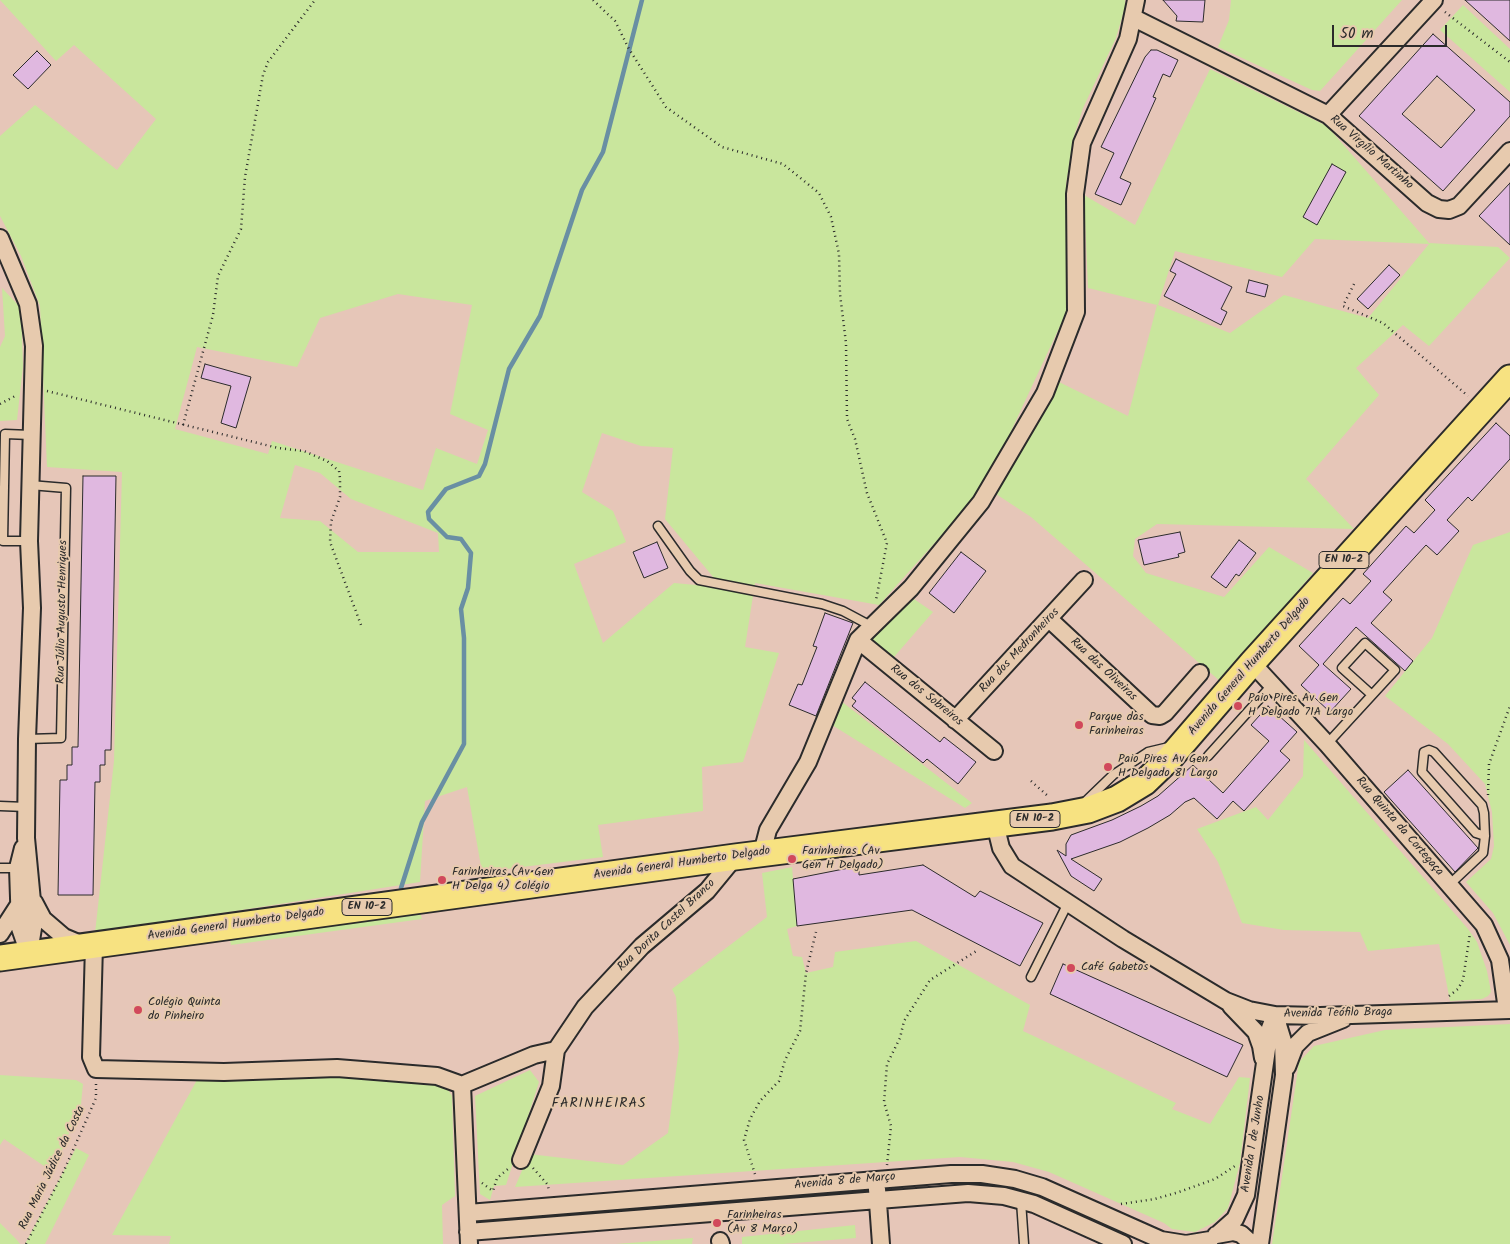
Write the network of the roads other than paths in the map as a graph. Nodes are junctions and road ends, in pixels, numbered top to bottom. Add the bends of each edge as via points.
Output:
1 (1136, 0) edge
2 (1433, 1) edge
3 (1134, 18) junction
4 (1328, 115) junction
5 (1510, 151) edge
6 (0, 238) edge
7 (1510, 378) edge
8 (31, 435) junction
9 (30, 485) junction
10 (658, 526) dead end
11 (29, 541) junction
12 (1084, 580) dead end
13 (1049, 619) junction
14 (871, 626) junction
15 (858, 640) junction
16 (1252, 663) junction
17 (1200, 674) dead end
18 (1272, 685) junction
19 (1372, 695) junction
20 (955, 720) junction
21 (27, 739) junction
22 (1327, 744) junction
23 (994, 751) dead end
24 (1208, 756) dead end
25 (0, 806) edge
26 (26, 807) junction
27 (995, 824) junction
28 (1485, 836) junction
29 (26, 838) junction
30 (762, 853) junction
31 (735, 856) junction
32 (0, 868) edge
33 (18, 868) junction
34 (1450, 884) junction
35 (26, 900) junction
36 (1068, 903) junction
37 (0, 934) edge
38 (89, 945) junction
39 (29, 953) junction
40 (0, 958) edge
41 (1031, 977) dead end
42 (1226, 1002) junction
43 (1509, 1010) edge
44 (1275, 1015) junction
45 (1352, 1015) junction
46 (556, 1050) junction
47 (1264, 1072) junction
48 (1284, 1076) junction
49 (462, 1085) junction
50 (521, 1160) road end
51 (876, 1180) junction
52 (877, 1199) junction
53 (1021, 1201) junction
54 (468, 1212) junction
55 (469, 1238) edge
56 (1211, 1240) edge
57 (881, 1244) edge
58 (1024, 1244) edge
59 (1123, 1244) edge
60 (1252, 1244) edge
61 (1260, 1244) edge

1 - 3 street
2 - 4 street
3 - 4 street, Rua Virgílio Martinho
3 - 14 street via 1128,39 1082,142 1076,194 1076,312 1045,393 981,502 911,588
4 - 5 street, Rua Virgílio Martinho via 1427,202 1443,210 1460,206
6 - 8 street via 28,304 34,346
7 - 16 main road, Avenida General Humberto Delgado / EN 10-2
8 - 9 street
8 - 11 lane via 5,434 4,444 3,541
9 - 11 street
9 - 21 lane, Rua Júlio Augusto Henriques via 66,488 61,738
10 - 14 lane via 699,580 822,604
11 - 21 street via 32,608
12 - 13 street, Rua dos Medronheiros
13 - 17 street, Rua das Oliveiras via 1152,715 1165,713
13 - 20 street, Rua dos Medronheiros
14 - 15 street
15 - 20 street, Rua dos Sobreiros
15 - 30 street via 808,762 768,830
16 - 18 street, Rua Quinta da Cortegaça
16 - 27 main road, Avenida General Humberto Delgado / EN 10-2 via 1181,745 1144,782 1117,799 1074,813
18 - 22 street, Rua Quinta da Cortegaça
18 - 24 lane
19 - 19 lane via 1395,670 1365,643 1342,668
19 - 22 lane
20 - 23 street, Rua dos Sobreiros
21 - 26 street
22 - 34 street, Rua Quinta da Cortegaça
25 - 26 lane
26 - 29 street
27 - 30 main road, Avenida General Humberto Delgado / EN 10-2
27 - 36 street, Avenida Teófilo Braga via 1002,848 1012,866
28 - 28 lane via 1484,810 1434,752 1424,752 1422,772 1476,833
28 - 34 lane via 1483,854
29 - 33 street
29 - 35 street
30 - 31 main road, Avenida General Humberto Delgado / EN 10-2
31 - 38 main road, Avenida General Humberto Delgado / EN 10-2
31 - 46 street, Rua Dorita Castel Branco via 708,891 642,946 585,1007
32 - 33 lane
33 - 35 street
34 - 43 street, Rua Quinta da Cortegaça via 1489,933 1498,954
35 - 37 street
35 - 38 street via 64,937
35 - 39 street via 34,922
36 - 41 lane
36 - 42 street, Avenida Teófilo Braga
38 - 39 main road, Avenida General Humberto Delgado / EN 10-2
38 - 49 street via 91,1057 96,1069 224,1072 337,1068 437,1076
39 - 40 main road, Avenida General Humberto Delgado / EN 10-2
42 - 44 street, Avenida Teófilo Braga
42 - 47 street, Avenida 1 de Junho via 1256,1032
43 - 45 street, Avenida Teófilo Braga
44 - 45 street, Avenida Teófilo Braga
44 - 47 street, Avenida 1 de Junho
44 - 48 street, Avenida 1 de Junho via 1283,1041
45 - 48 street, Avenida 1 de Junho via 1308,1034 1295,1046
46 - 49 street via 534,1055
46 - 50 street via 552,1086
47 - 56 street, Avenida 1 de Junho via 1243,1206 1235,1219
48 - 61 street, Avenida 1 de Junho
49 - 54 street
51 - 52 street
51 - 54 street, Avenida 8 de Março
51 - 56 street, Avenida 8 de Março via 951,1174 1007,1178 1042,1187 1168,1242 1186,1244
52 - 53 street, Avenida 8 de Março via 968,1193
52 - 55 street, Avenida 8 de Março
52 - 57 street
53 - 58 lane
53 - 59 street, Avenida 8 de Março
54 - 55 street
56 - 60 street, Avenida 8 de Março via 1224,1233 1241,1234

